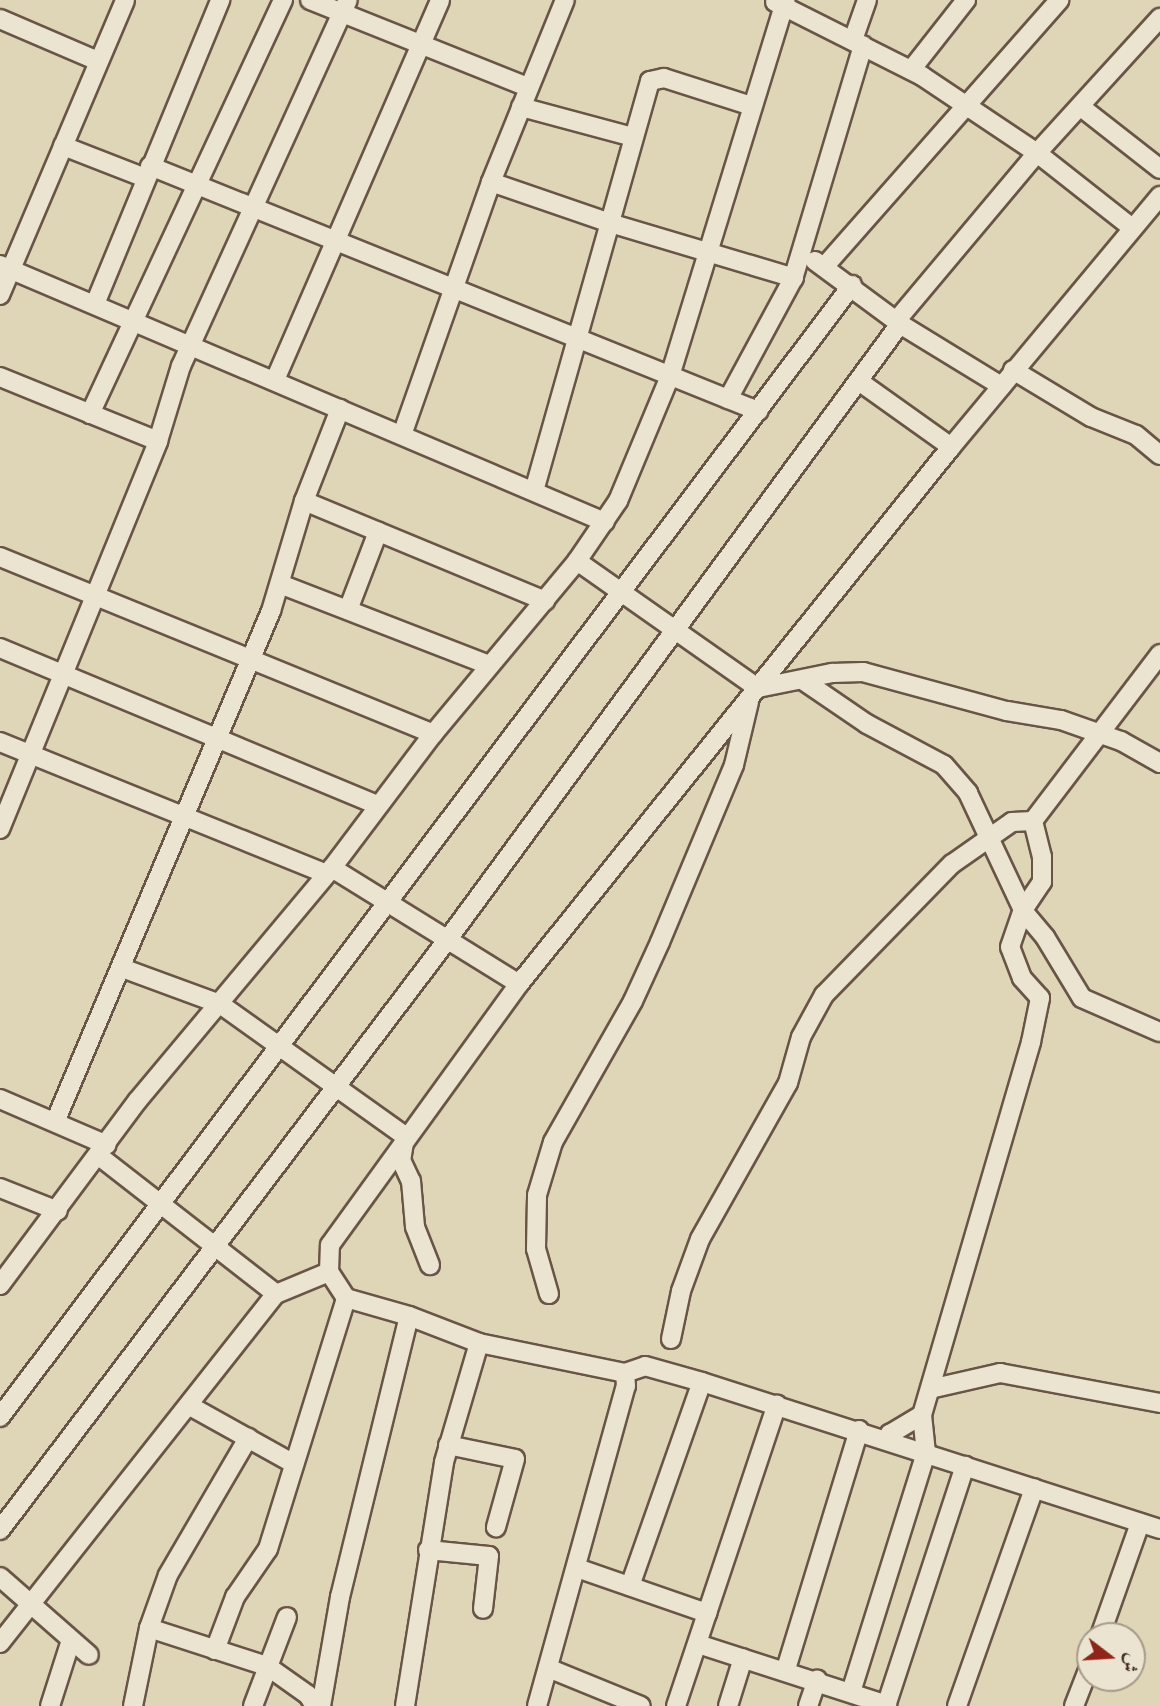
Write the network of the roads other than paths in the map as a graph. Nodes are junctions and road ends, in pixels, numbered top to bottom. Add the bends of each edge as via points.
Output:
1 (125, 0) edge
2 (220, 0) edge
3 (283, 0) edge
4 (310, 0) edge
5 (440, 0) edge
6 (565, 0) edge
7 (867, 0) edge
8 (951, 0) edge
9 (966, 0) edge
10 (1059, 0) edge
11 (780, 3) edge
12 (345, 7) edge
13 (1160, 18) edge
14 (0, 19) edge
15 (943, 32) junction
16 (858, 43) junction
17 (420, 45) junction
18 (98, 61) junction
19 (911, 70) junction
20 (528, 87) junction
21 (966, 105) junction
22 (752, 106) junction
23 (521, 107) junction
24 (1081, 107) junction
25 (633, 137) junction
26 (63, 146) junction
27 (1037, 153) junction
28 (1160, 169) edge
29 (147, 172) junction
30 (491, 182) junction
31 (195, 183) junction
32 (1160, 196) edge
33 (254, 206) junction
34 (610, 223) junction
35 (1131, 228) junction
36 (335, 239) junction
37 (802, 252) junction
38 (708, 254) junction
39 (6, 267) edge
40 (824, 267) junction
41 (793, 278) junction
42 (852, 285) junction
43 (452, 289) junction
44 (0, 295) edge
45 (94, 304) junction
46 (132, 319) junction
47 (898, 323) junction
48 (575, 338) junction
49 (191, 344) junction
50 (1013, 370) junction
51 (670, 376) junction
52 (0, 377) edge
53 (275, 380) junction
54 (860, 382) junction
55 (1001, 386) junction
56 (728, 399) junction
57 (340, 408) junction
58 (758, 411) junction
59 (90, 414) junction
60 (402, 435) junction
61 (158, 441) junction
62 (951, 447) junction
63 (1160, 455) edge
64 (534, 491) junction
65 (304, 501) junction
66 (605, 522) junction
67 (378, 532) junction
68 (0, 556) edge
69 (577, 561) junction
70 (280, 584) junction
71 (622, 592) junction
72 (95, 596) junction
73 (545, 601) junction
74 (348, 610) junction
75 (675, 630) junction
76 (0, 648) edge
77 (1160, 654) edge
78 (251, 660) junction
79 (489, 665) junction
80 (63, 674) junction
81 (804, 681) junction
82 (754, 694) junction
83 (433, 734) junction
84 (1097, 736) junction
85 (216, 739) junction
86 (0, 742) edge
87 (31, 755) junction
88 (1160, 764) edge
89 (377, 805) junction
90 (183, 816) junction
91 (1033, 821) junction
92 (0, 828) edge
93 (989, 837) junction
94 (329, 871) junction
95 (391, 901) junction
96 (1023, 910) junction
97 (448, 939) junction
98 (122, 968) junction
99 (519, 984) junction
100 (219, 1003) junction
101 (1160, 1032) edge
102 (278, 1046) junction
103 (335, 1087) junction
104 (0, 1099) edge
105 (55, 1122) junction
106 (405, 1136) junction
107 (103, 1150) junction
108 (0, 1188) edge
109 (159, 1204) junction
110 (58, 1211) junction
111 (215, 1246) junction
112 (430, 1265) dead end
113 (329, 1272) junction
114 (0, 1285) edge
115 (276, 1294) junction
116 (549, 1294) dead end
117 (346, 1298) junction
118 (409, 1316) junction
119 (671, 1339) dead end
120 (479, 1343) junction
121 (625, 1373) junction
122 (702, 1382) junction
123 (930, 1390) junction
124 (1160, 1403) edge
125 (777, 1404) junction
126 (190, 1406) junction
127 (922, 1415) junction
128 (0, 1417) edge
129 (859, 1430) junction
130 (248, 1438) junction
131 (893, 1443) junction
132 (448, 1445) junction
133 (926, 1453) junction
134 (294, 1464) junction
135 (965, 1465) junction
136 (1034, 1488) junction
137 (1140, 1523) junction
138 (496, 1527) dead end
139 (1160, 1529) edge
140 (0, 1530) edge
141 (428, 1550) junction
142 (577, 1568) junction
143 (0, 1577) edge
144 (630, 1586) junction
145 (30, 1605) junction
146 (483, 1609) dead end
147 (707, 1614) junction
148 (287, 1617) dead end
149 (1105, 1622) edge
150 (149, 1628) junction
151 (71, 1640) junction
152 (0, 1643) edge
153 (698, 1644) junction
154 (215, 1650) junction
155 (89, 1655) dead end
156 (743, 1658) junction
157 (267, 1666) junction
158 (548, 1668) junction
159 (786, 1669) junction
160 (817, 1680) junction
161 (851, 1692) junction
162 (886, 1705) edge
163 (50, 1706) edge
164 (133, 1706) edge
165 (253, 1706) edge
166 (315, 1706) edge
167 (321, 1706) edge
168 (405, 1706) edge
169 (537, 1706) edge
170 (641, 1706) edge
171 (676, 1706) edge
172 (727, 1706) edge
173 (808, 1706) edge
174 (957, 1706) edge

1 - 18 street
2 - 29 street
3 - 31 street
4 - 12 street
5 - 17 street
6 - 20 street
7 - 16 street
8 - 15 street
9 - 15 street
10 - 21 street
11 - 16 street
11 - 22 street
12 - 17 street
12 - 33 street
13 - 24 street
14 - 18 street
15 - 19 street
16 - 19 street
16 - 37 street
17 - 20 street
17 - 36 street
18 - 26 street
19 - 21 street
20 - 23 street
21 - 27 street
21 - 40 street
22 - 25 street via 657,78 650,81
22 - 38 street
23 - 25 street
23 - 30 street
24 - 27 street
24 - 28 street
25 - 34 street
26 - 29 street
26 - 39 street
27 - 35 street
27 - 47 street
29 - 31 street
29 - 45 street
30 - 34 street
30 - 43 street
31 - 33 street
31 - 46 street
32 - 35 street
33 - 36 street
33 - 49 street
34 - 38 street
34 - 48 street
35 - 50 street
36 - 43 street
36 - 53 street
37 - 40 street
37 - 41 street
38 - 41 street
38 - 51 street
39 - 44 street
39 - 45 street
40 - 42 street
41 - 56 street
42 - 47 street
42 - 58 street
43 - 48 street
43 - 60 street
45 - 46 street
46 - 49 street
46 - 59 street
47 - 54 street
47 - 55 street
48 - 51 street
48 - 64 street
49 - 53 street
49 - 61 street
50 - 55 street
50 - 63 street via 1091,417 1136,435
51 - 56 street
51 - 66 street via 630,479
52 - 59 street
53 - 57 street
54 - 62 street
54 - 75 street
55 - 62 street
56 - 58 street
57 - 60 street
57 - 65 street
58 - 71 street
59 - 61 street
60 - 64 street
61 - 72 street
62 - 82 street
64 - 66 street
65 - 67 street
65 - 70 street
66 - 69 street
67 - 73 street
67 - 74 street
68 - 72 street
69 - 71 street
69 - 73 street
70 - 74 street
70 - 78 street
71 - 75 street
71 - 95 street
72 - 78 street
72 - 80 street
73 - 79 street
74 - 79 street
75 - 82 street
75 - 97 street
76 - 80 street
77 - 84 street
78 - 83 street
78 - 85 street
79 - 83 street
80 - 85 street
80 - 87 street
81 - 82 street
81 - 84 street via 832,673 863,672 1007,711 1061,720
81 - 93 street via 867,723 944,765 968,793
82 - 99 street
82 - 116 street via 734,765 660,942 633,1002 553,1142 537,1195 536,1249
83 - 89 street
84 - 88 street via 1121,741
84 - 91 street
85 - 89 street
85 - 90 street
86 - 87 street
87 - 90 street
87 - 92 street
89 - 94 street
90 - 94 street
90 - 98 street
91 - 93 street via 1013,822
91 - 96 street via 1042,857 1042,882
93 - 96 street
93 - 119 street via 908,904 887,934 843,971 824,995 802,1037 788,1083 701,1239 681,1291
94 - 95 street
94 - 100 street
95 - 97 street
95 - 102 street
96 - 101 street via 1082,998
96 - 123 street via 1010,947 1021,978 1040,998 1038,1009
97 - 99 street
97 - 103 street
98 - 100 street
98 - 105 street
99 - 106 street
100 - 102 street
100 - 107 street
102 - 103 street
102 - 109 street
103 - 106 street
103 - 111 street
104 - 105 street
105 - 107 street
106 - 112 street via 401,1160 411,1181 415,1227
106 - 113 street via 335,1234
107 - 109 street
107 - 110 street
108 - 110 street
109 - 111 street
109 - 128 street
110 - 114 street
111 - 115 street
111 - 140 street
113 - 115 street
113 - 117 street
115 - 126 street
117 - 118 street
117 - 134 street
118 - 120 street
118 - 167 street via 340,1597
120 - 121 street
120 - 132 street
121 - 122 street via 645,1366
121 - 142 street via 626,1387
122 - 125 street
122 - 144 street
123 - 124 street via 1000,1373
123 - 127 street
125 - 129 street
125 - 147 street
126 - 130 street
126 - 145 street
127 - 131 street via 890,1434
127 - 133 street
129 - 131 street
129 - 159 street
130 - 134 street
130 - 150 street via 175,1560
131 - 133 street
132 - 138 street via 514,1459
132 - 141 street
133 - 135 street
133 - 161 street
134 - 154 street via 268,1549 235,1597
135 - 136 street
135 - 162 street
136 - 137 street
136 - 174 street
137 - 139 street
137 - 149 street
141 - 146 street via 489,1556
141 - 168 street
142 - 144 street
142 - 158 street
143 - 145 street
144 - 147 street
145 - 151 street
145 - 152 street
147 - 153 street
148 - 157 street
150 - 154 street
150 - 164 street
151 - 155 street
151 - 163 street
153 - 156 street
153 - 171 street
154 - 157 street
156 - 159 street
156 - 172 street
157 - 165 street
157 - 166 street via 308,1695
158 - 169 street
158 - 170 street
159 - 160 street
160 - 161 street
160 - 173 street
161 - 162 street

